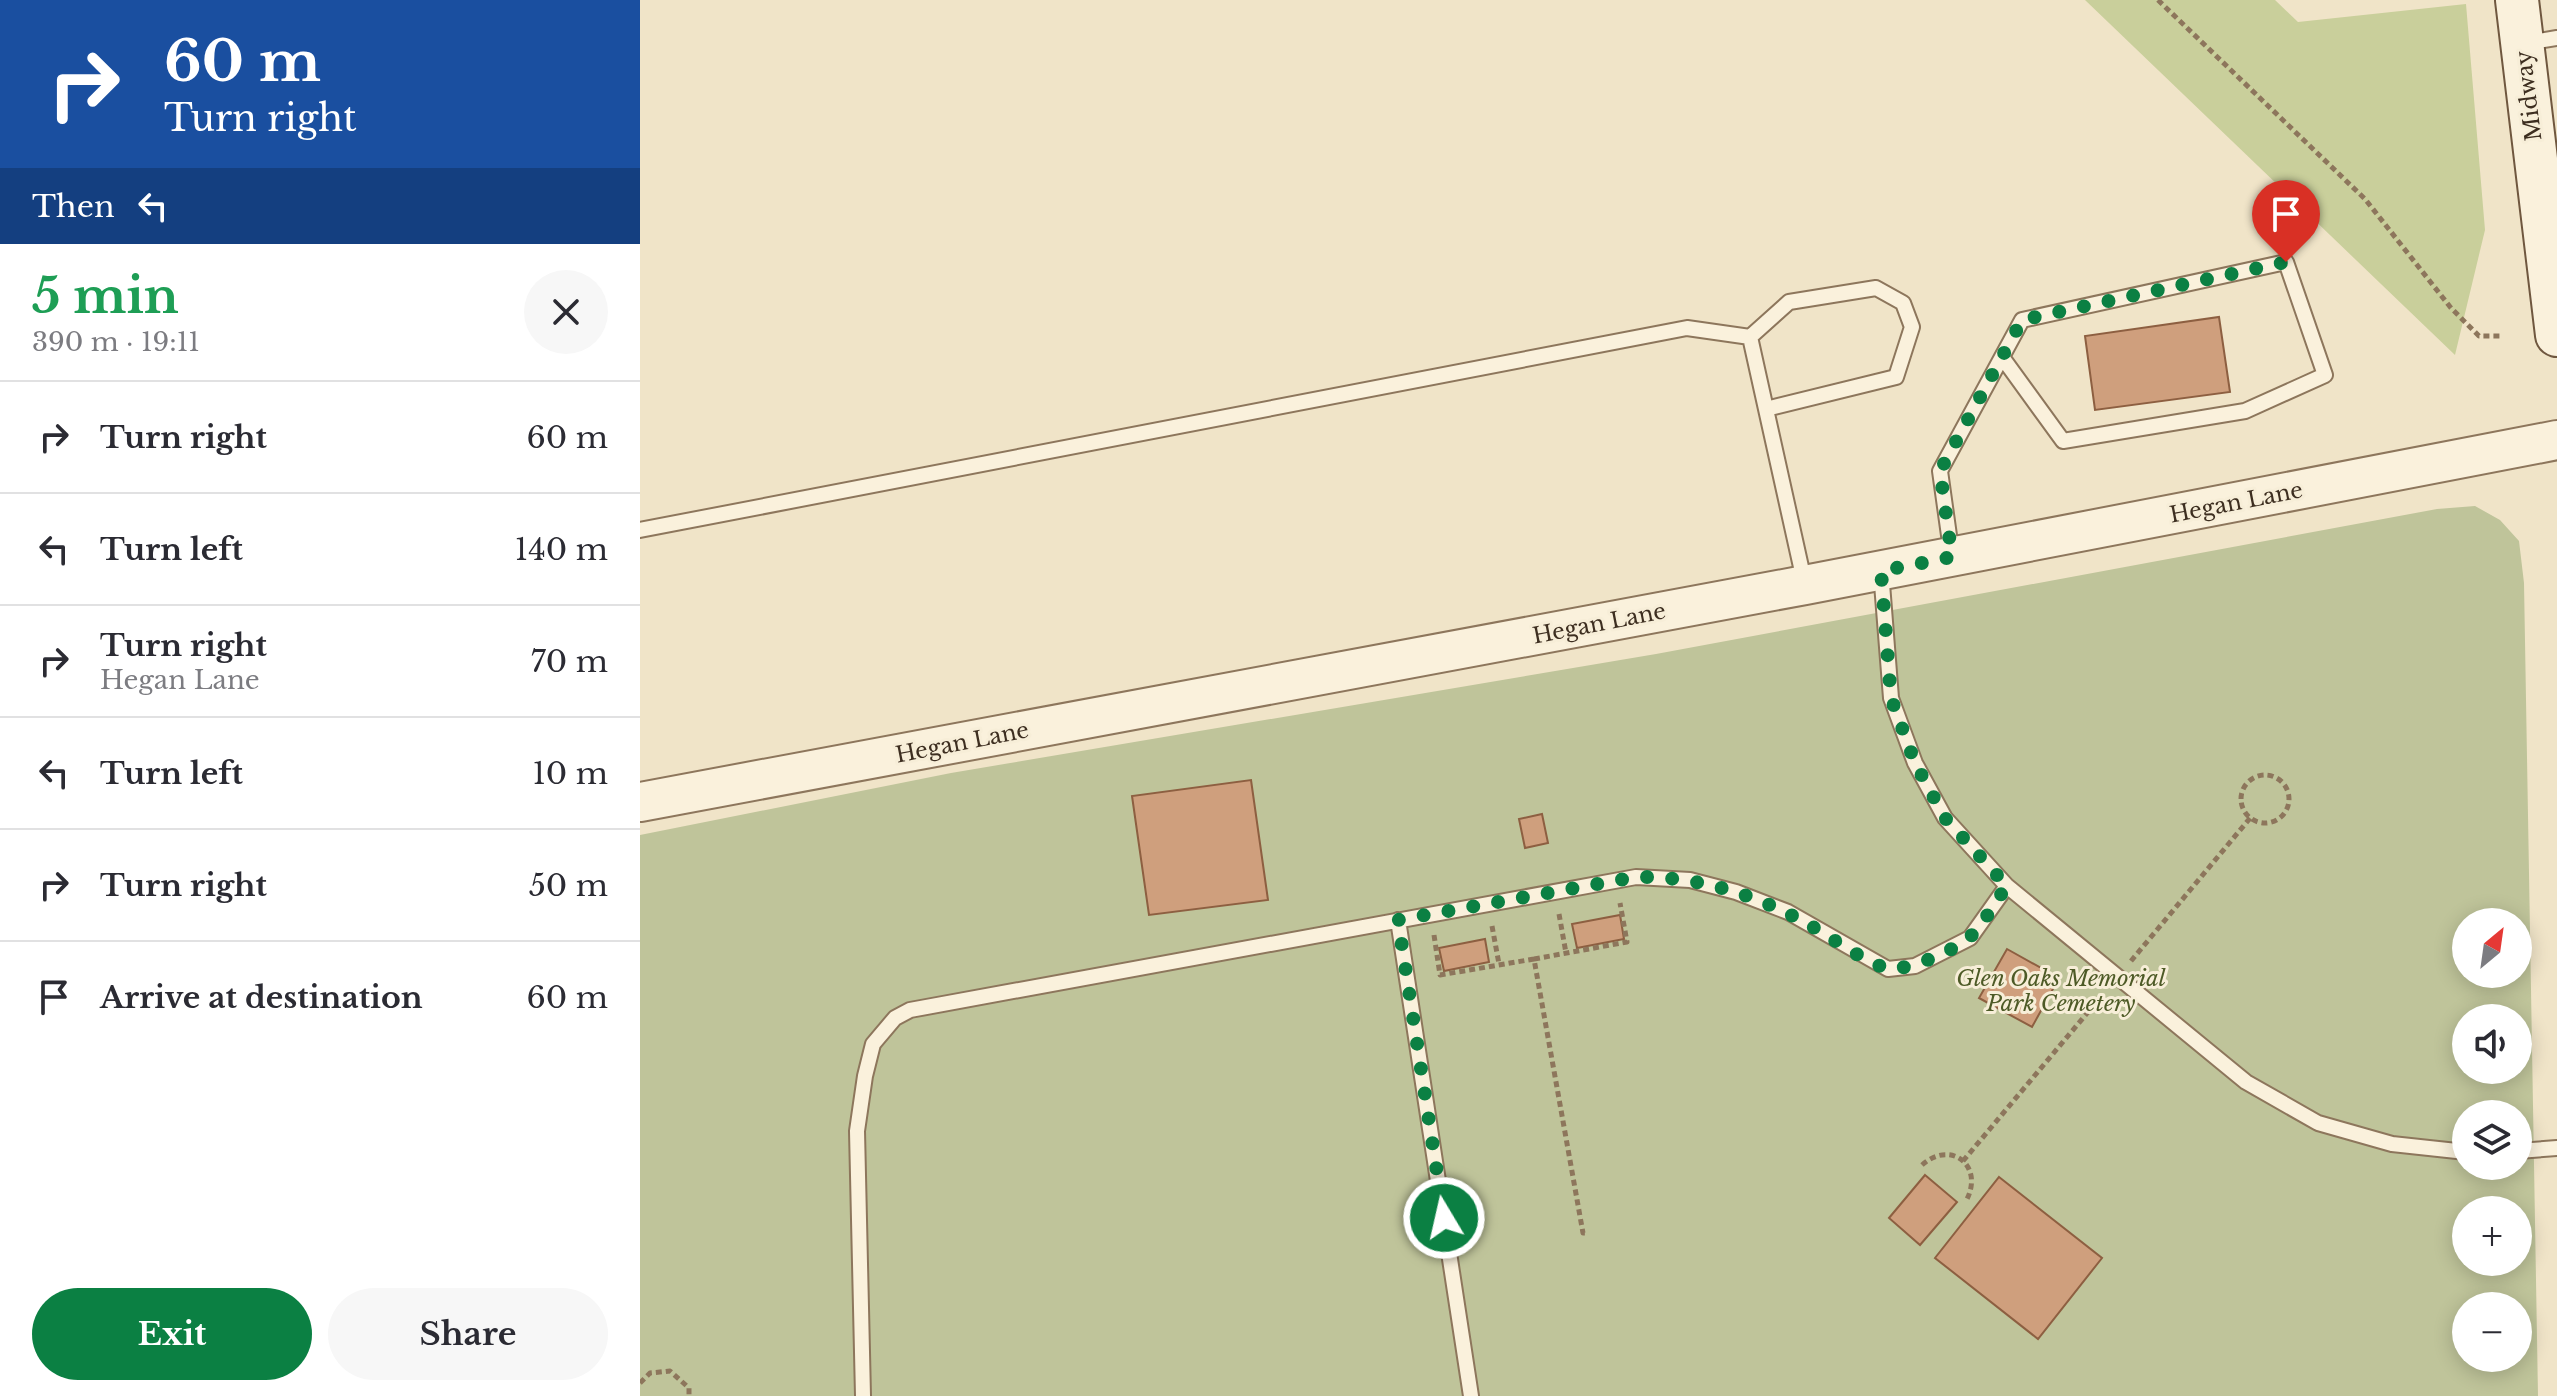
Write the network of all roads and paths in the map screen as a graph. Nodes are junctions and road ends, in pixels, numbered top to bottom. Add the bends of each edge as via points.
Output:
1 (2158, 0) edge
2 (2517, 0) edge
3 (2539, 41) edge
4 (2556, 324) edge
5 (2502, 336) dead end
6 (1750, 337) junction
7 (2002, 357) junction
8 (1766, 409) junction
9 (2557, 440) edge
10 (640, 530) edge
11 (1952, 557) junction
12 (1881, 571) junction
13 (1805, 585) junction
14 (640, 802) edge
15 (2251, 817) junction
16 (2007, 886) junction
17 (1605, 905) dead end
18 (1546, 915) dead end
19 (1398, 920) junction
20 (1506, 922) dead end
21 (1492, 925) junction
22 (1477, 927) dead end
23 (1447, 932) dead end
24 (2142, 947) dead end
25 (1566, 953) junction
26 (1534, 959) junction
27 (1499, 964) junction
28 (2099, 999) dead end
29 (2557, 1148) edge
30 (2452, 1150) edge
31 (2532, 1150) edge
32 (1963, 1161) junction
33 (1922, 1165) dead end
34 (1966, 1201) dead end
35 (1586, 1233) dead end
36 (640, 1383) edge
37 (689, 1396) edge
38 (863, 1396) edge
39 (1471, 1396) edge

1 - 5 path via 2365,199 2479,336
2 - 3 main road, Midway
3 - 4 main road, Midway
6 - 8 lane
6 - 8 lane via 1789,302 1876,288 1903,303 1912,327 1896,377
6 - 10 lane via 1687,328
7 - 7 lane via 2022,320 2286,262 2325,375 2245,411 2063,441
7 - 11 lane via 1940,471
8 - 13 lane
9 - 11 street, Hegan Lane
11 - 12 street, Hegan Lane
12 - 13 street, Hegan Lane
12 - 16 lane via 1891,698 1915,763 1945,818
13 - 14 street, Hegan Lane
15 - 15 path via 2264,823 2283,815 2289,795 2277,778 2255,777 2247,784 2242,804
15 - 24 path
16 - 19 lane via 1970,938 1915,966 1888,969 1788,912 1736,892 1664,877 1636,877
16 - 30 lane via 2246,1082 2318,1123 2392,1144
17 - 25 path via 1620,902 1627,942
18 - 25 path via 1559,913
19 - 38 lane via 910,1010 895,1018 873,1044 857,1131
19 - 39 lane
20 - 21 path
21 - 22 path
21 - 27 path
23 - 27 path via 1433,935 1440,975
25 - 26 path
26 - 27 path
26 - 35 path
28 - 32 path
29 - 31 lane
32 - 33 path via 1941,1154
32 - 34 path via 1973,1180
36 - 37 path via 650,1373 670,1371 689,1388

